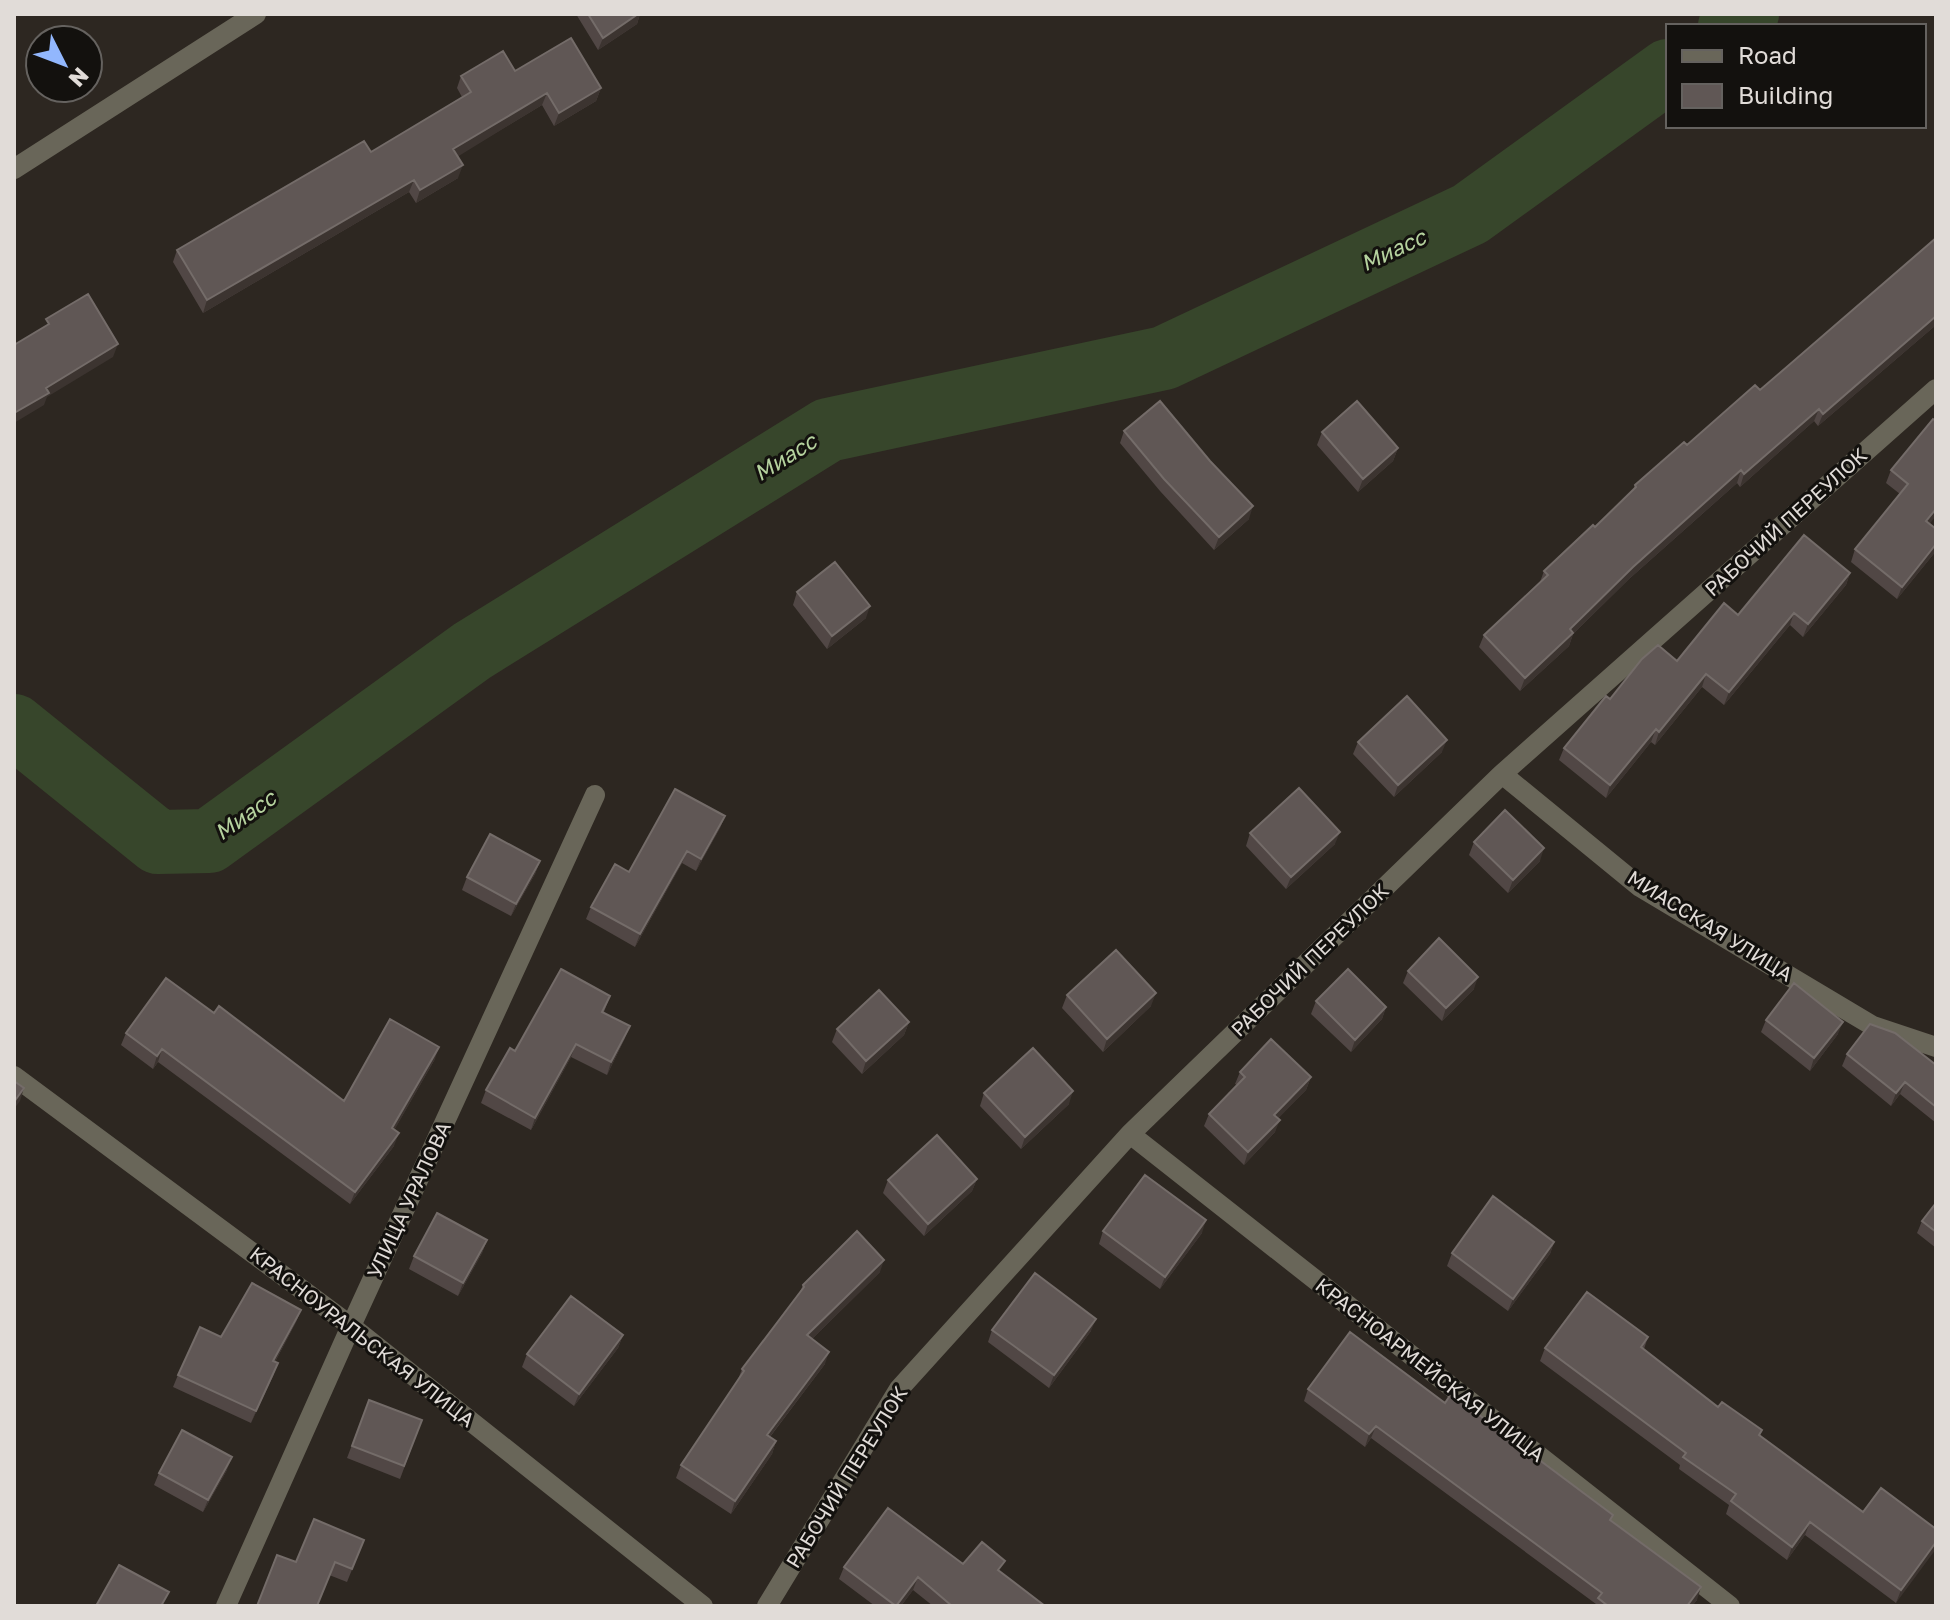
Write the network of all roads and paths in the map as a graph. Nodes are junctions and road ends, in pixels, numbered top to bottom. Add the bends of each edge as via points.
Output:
1 (256, 14) edge
2 (14, 169) edge
3 (1936, 389) edge
4 (1502, 774) junction
5 (595, 795) dead end
6 (1936, 1047) edge
7 (14, 1076) edge
8 (1130, 1134) junction
9 (351, 1326) junction
10 (226, 1606) edge
11 (703, 1606) edge
12 (767, 1606) edge
13 (1730, 1606) edge

1 - 2 street
3 - 4 street, РАБОЧИЙ ПЕРЕУЛОК
4 - 6 street, МИАССКАЯ УЛИЦА via 1640,887 1873,1026
4 - 8 street, РАБОЧИЙ ПЕРЕУЛОК
5 - 9 street, УЛИЦА УРАЛОВА
7 - 9 street, КРАСНОУРАЛЬСКАЯ УЛИЦА
8 - 12 street, РАБОЧИЙ ПЕРЕУЛОК via 899,1389
8 - 13 street, КРАСНОАРМЕЙСКАЯ УЛИЦА
9 - 10 street, УЛИЦА УРАЛОВА
9 - 11 street, КРАСНОУРАЛЬСКАЯ УЛИЦА

